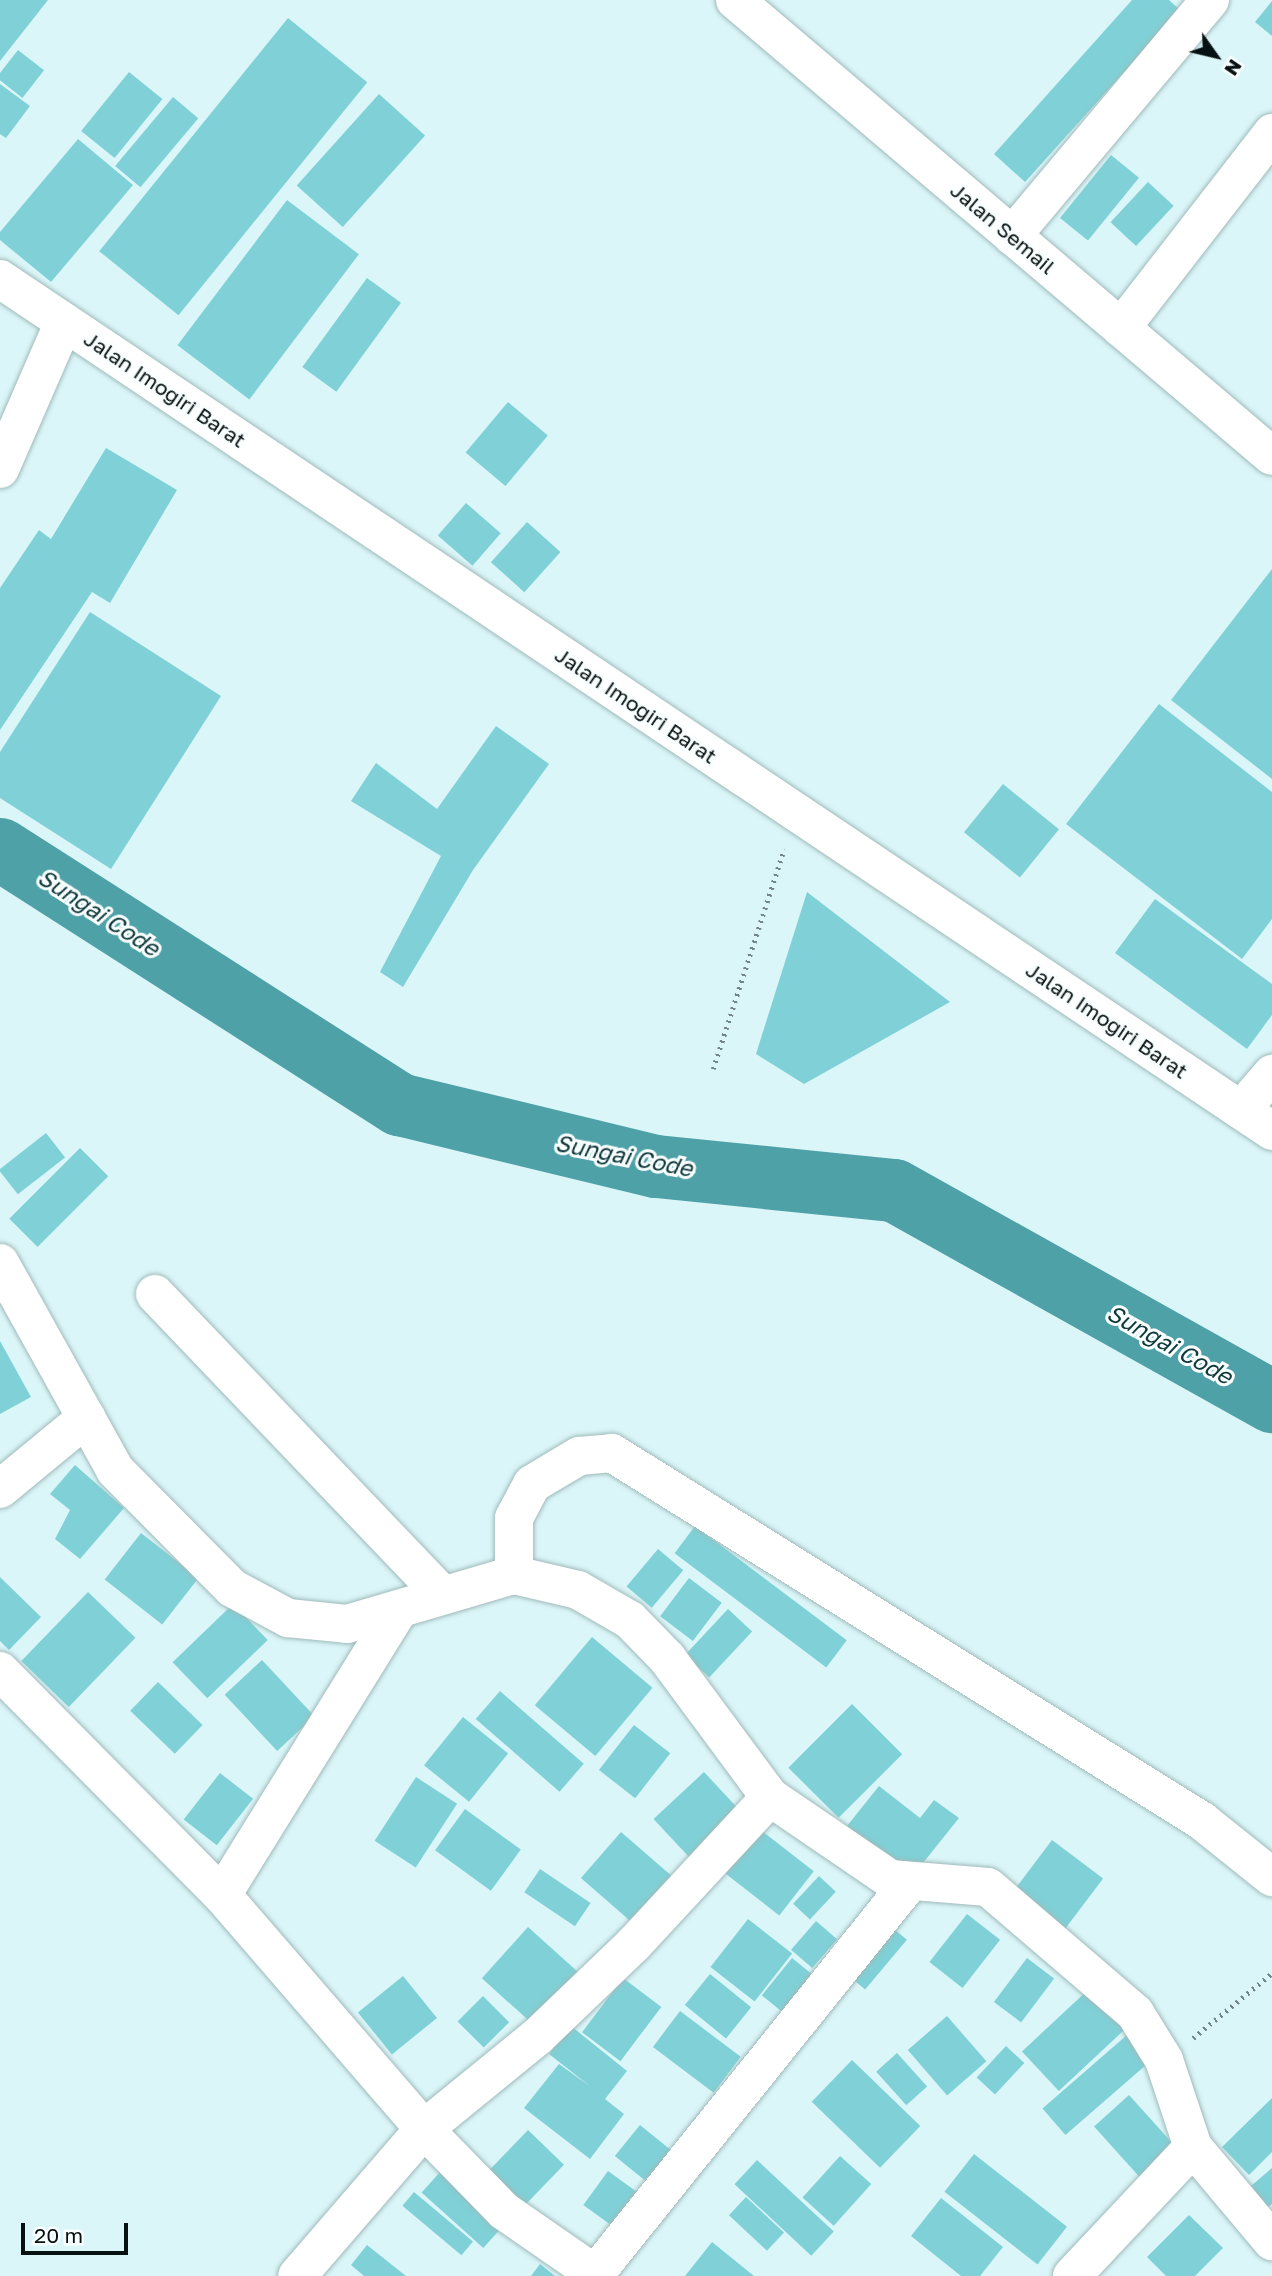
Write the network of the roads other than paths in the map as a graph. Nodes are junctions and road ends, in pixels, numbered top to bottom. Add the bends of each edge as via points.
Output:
1 (734, 0) edge
2 (1210, 0) edge
3 (1272, 133) edge
4 (1012, 236) junction
5 (0, 279) edge
6 (64, 322) junction
7 (1121, 328) junction
8 (1272, 456) edge
9 (0, 469) edge
10 (1272, 1074) edge
11 (1257, 1120) edge
12 (0, 1263) edge
13 (155, 1294) dead end
14 (86, 1418) junction
15 (0, 1489) edge
16 (514, 1575) junction
17 (442, 1594) junction
18 (399, 1609) junction
19 (0, 1671) edge
20 (769, 1797) junction
21 (1272, 1877) edge
22 (909, 1883) junction
23 (222, 1895) junction
24 (424, 2129) junction
25 (1193, 2147) junction
26 (1272, 2241) edge
27 (596, 2275) edge
28 (297, 2276) edge
29 (1072, 2276) edge

1 - 4 street, Jalan Semail
2 - 4 street
3 - 7 street
4 - 7 street, Jalan Semail
5 - 6 street, Jalan Imogiri Barat
6 - 9 street
6 - 11 street, Jalan Imogiri Barat
7 - 8 street, Jalan Semail
10 - 11 street
12 - 14 street
13 - 17 street
14 - 15 street
14 - 18 street via 114,1470 232,1588 288,1618 347,1624
16 - 17 street
16 - 20 street via 578,1590 630,1620 667,1658
16 - 21 street via 514,1518 532,1484 579,1456 612,1453 1202,1821
17 - 18 street
18 - 23 street
19 - 23 street
20 - 22 street via 878,1873
20 - 24 street via 634,1944 537,2037
22 - 25 street via 960,1880 988,1887 1135,2013 1164,2060
22 - 27 street
23 - 24 street
24 - 27 street via 504,2211
24 - 28 street
25 - 26 street
25 - 29 street

